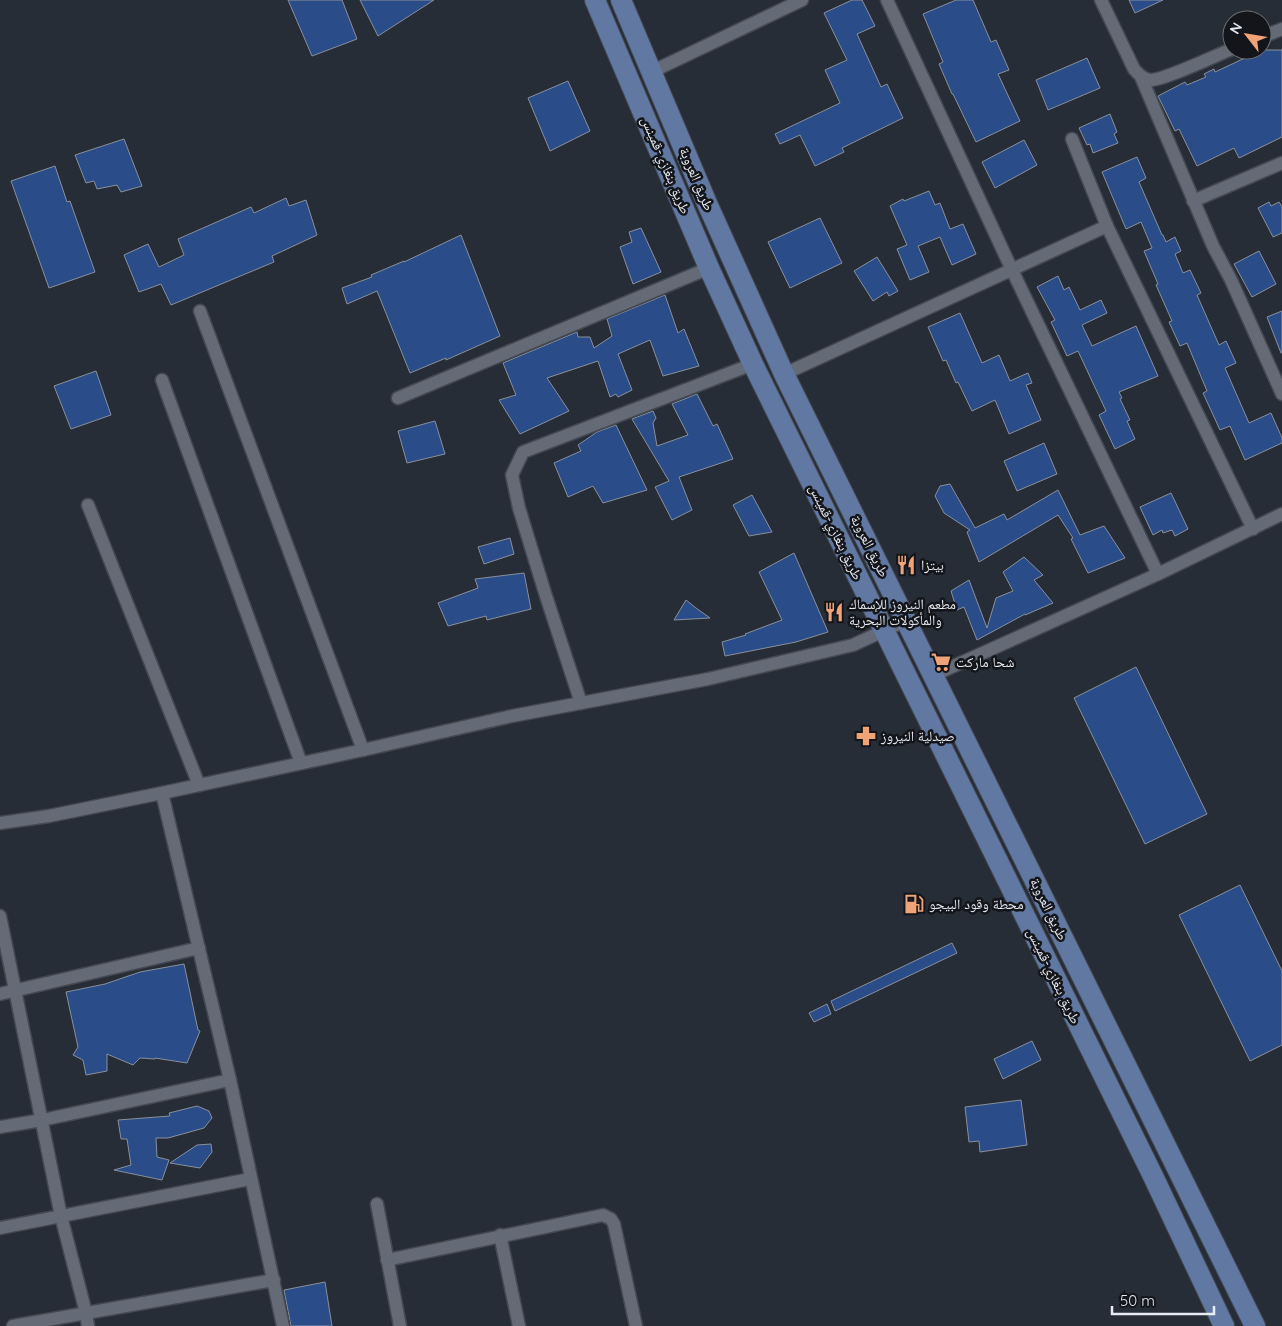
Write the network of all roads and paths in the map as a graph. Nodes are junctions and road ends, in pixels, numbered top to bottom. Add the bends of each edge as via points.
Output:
1 (595, 0) edge
2 (621, 0) edge
3 (802, 0) edge
4 (887, 0) edge
5 (1101, 0) edge
6 (1222, 53) edge
7 (651, 72) junction
8 (1142, 77) junction
9 (1072, 138) dead end
10 (1282, 163) edge
11 (1193, 201) junction
12 (1108, 226) junction
13 (709, 268) junction
14 (1012, 270) junction
15 (200, 311) dead end
16 (753, 364) junction
17 (784, 374) junction
18 (162, 380) dead end
19 (1282, 394) edge
20 (398, 398) dead end
21 (88, 505) dead end
22 (1282, 514) edge
23 (1252, 529) junction
24 (1158, 574) junction
25 (907, 620) junction
26 (885, 631) junction
27 (934, 675) junction
28 (581, 703) junction
29 (362, 750) junction
30 (301, 763) junction
31 (199, 785) junction
32 (162, 793) junction
33 (0, 823) edge
34 (0, 916) edge
35 (199, 948) junction
36 (16, 991) junction
37 (0, 994) edge
38 (230, 1080) junction
39 (42, 1120) junction
40 (0, 1127) edge
41 (250, 1179) junction
42 (377, 1204) dead end
43 (61, 1216) junction
44 (0, 1228) edge
45 (500, 1235) junction
46 (387, 1260) junction
47 (274, 1280) junction
48 (86, 1313) junction
49 (13, 1326) edge
50 (88, 1326) edge
51 (283, 1326) edge
52 (400, 1326) edge
53 (520, 1326) edge
54 (636, 1326) edge
55 (1224, 1326) edge
56 (1255, 1326) edge

1 - 13 main road, طريق بنغازي-قمينس
2 - 7 main road, طريق العروبة
3 - 7 street
4 - 14 street
5 - 8 street via 1134,69
6 - 8 street via 1165,77 1150,80
7 - 17 main road, طريق العروبة
8 - 11 street
9 - 12 street
10 - 11 street
11 - 19 street
12 - 14 street
12 - 23 street
13 - 16 main road, طريق بنغازي-قمينس
13 - 20 street
14 - 17 street
14 - 24 street
15 - 29 street
16 - 26 main road, طريق بنغازي-قمينس
16 - 28 street via 522,452 512,475 519,508
17 - 25 main road, طريق العروبة
18 - 30 street
21 - 31 street
22 - 23 street
23 - 24 street
24 - 27 street
25 - 26 street
25 - 27 main road, طريق العروبة
26 - 28 street via 853,645 708,679
26 - 55 main road, طريق بنغازي-قمينس
27 - 56 main road, طريق العروبة
28 - 29 street
29 - 30 street
30 - 31 street
31 - 32 street
32 - 33 street
32 - 35 street
34 - 36 street
35 - 36 street
35 - 38 street
36 - 37 street
36 - 39 street
38 - 39 street
38 - 41 street
39 - 40 street
39 - 43 street
41 - 43 street
41 - 47 street
42 - 46 street
43 - 44 street
43 - 48 street
45 - 46 street
45 - 53 street
45 - 54 street via 607,1216 614,1224
46 - 52 street
47 - 48 street
47 - 51 street
48 - 49 street
48 - 50 street

